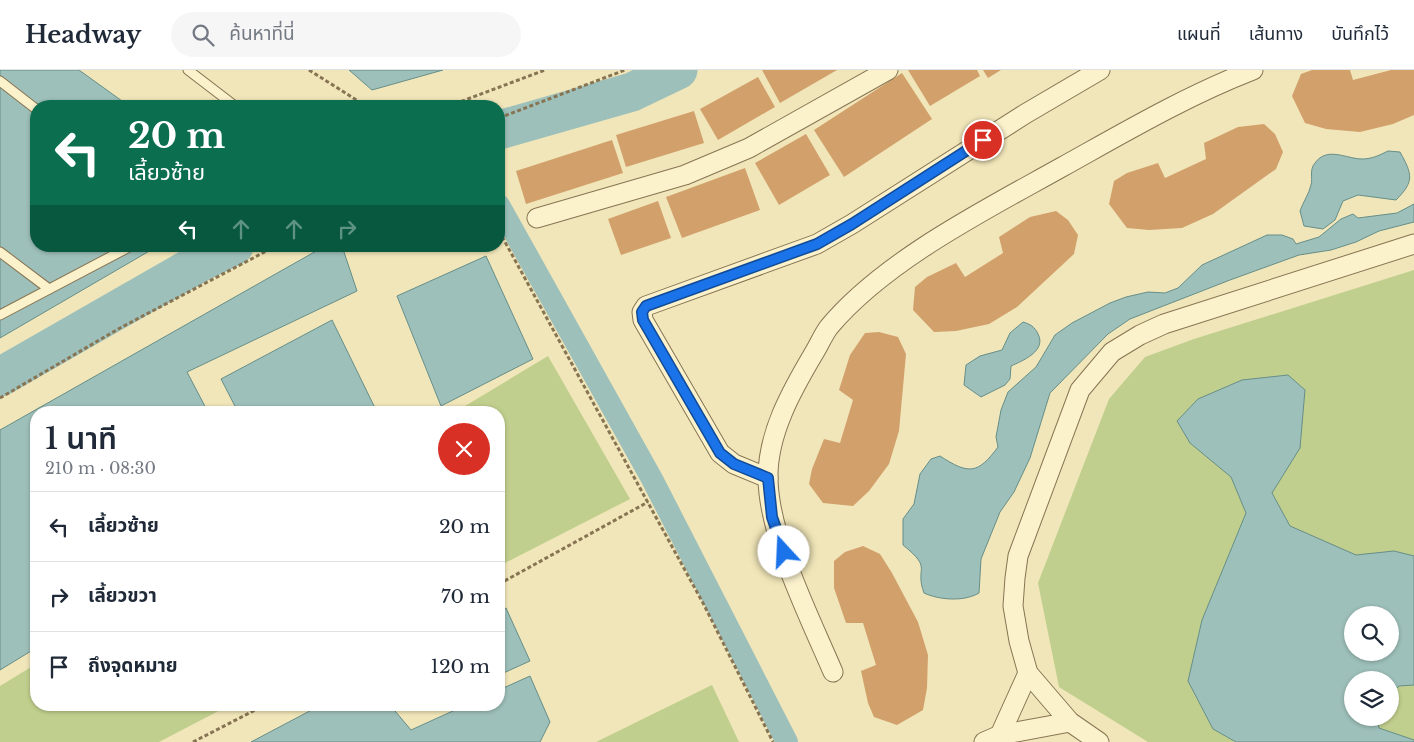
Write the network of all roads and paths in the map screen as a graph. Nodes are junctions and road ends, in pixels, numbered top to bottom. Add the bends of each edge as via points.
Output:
1 (188, 70) edge
2 (309, 70) edge
3 (545, 70) edge
4 (625, 70) edge
5 (888, 70) edge
6 (1100, 70) edge
7 (1253, 70) edge
8 (0, 80) edge
9 (227, 100) edge
10 (356, 100) edge
11 (465, 100) edge
12 (30, 104) edge
13 (505, 116) edge
14 (537, 218) dead end
15 (505, 242) edge
16 (1414, 244) edge
17 (0, 252) edge
18 (120, 252) edge
19 (265, 252) edge
20 (49, 289) junction
21 (0, 315) edge
22 (0, 398) edge
23 (768, 478) junction
24 (648, 502) junction
25 (505, 581) edge
26 (833, 672) dead end
27 (1028, 673) junction
28 (253, 711) edge
29 (1070, 722) junction
30 (992, 738) edge
31 (193, 742) edge
32 (774, 742) edge
33 (1099, 742) edge

1 - 9 lane
2 - 10 path
3 - 11 path
4 - 13 path
5 - 14 street via 749,148 685,175
6 - 23 street via 817,244 646,306 642,312 643,320 720,453 734,464
7 - 23 street via 1167,109 972,217 873,285 829,328 792,390 774,436
8 - 12 lane
15 - 24 path
16 - 27 street via 1164,324 1112,352 1080,390 1018,556 1014,606
17 - 20 lane
18 - 20 lane
19 - 22 path via 120,328
20 - 21 lane
23 - 26 street via 772,517
24 - 25 path
24 - 32 path
27 - 29 street
27 - 30 street
28 - 31 path
29 - 30 street
29 - 33 street

